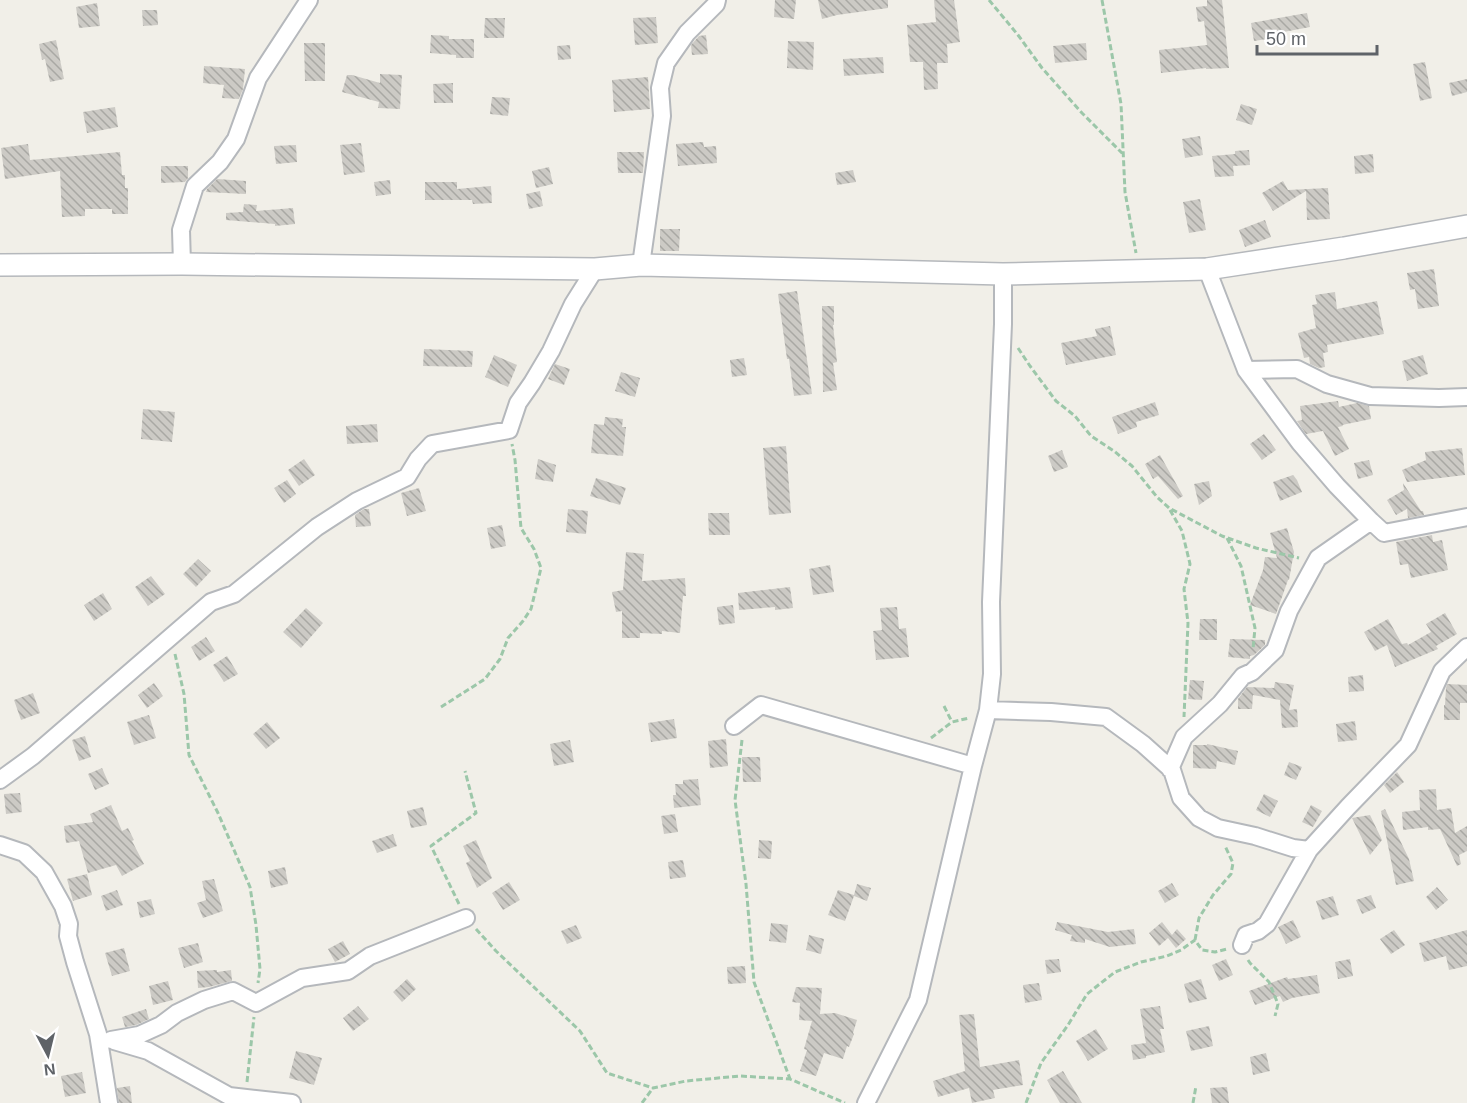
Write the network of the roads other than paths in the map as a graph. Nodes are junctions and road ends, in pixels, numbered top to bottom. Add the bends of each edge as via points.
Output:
1 (309, 0) edge
2 (717, 0) edge
3 (1467, 226) edge
4 (182, 264) junction
5 (0, 265) edge
6 (641, 266) junction
7 (595, 269) junction
8 (1207, 270) junction
9 (1002, 274) junction
10 (1246, 370) junction
11 (1467, 397) edge
12 (1467, 517) edge
13 (1371, 521) junction
14 (1467, 647) edge
15 (988, 710) junction
16 (738, 733) road end
17 (973, 766) junction
18 (1170, 769) junction
19 (0, 780) edge
20 (0, 845) edge
21 (1309, 850) junction
22 (466, 918) road end
23 (1242, 945) road end
24 (104, 1036) junction
25 (109, 1103) edge
26 (291, 1103) edge
27 (866, 1103) edge

1 - 4 street via 258,78 236,139 220,162 195,186 181,230
2 - 6 street via 666,63
3 - 8 street
4 - 5 street
4 - 7 street
6 - 7 street
6 - 9 street
7 - 19 street via 518,403 509,430 432,444 407,477 357,501 317,527 234,594 212,602
8 - 9 street
8 - 10 street
9 - 15 street via 1004,324
10 - 11 street via 1297,369 1328,384 1370,396
10 - 13 street via 1300,443
12 - 13 street via 1384,533
13 - 18 street via 1318,558 1289,611 1275,650 1243,676 1220,704 1184,736
14 - 21 street via 1442,671 1408,746
15 - 17 street
15 - 18 street via 1106,717
16 - 17 street via 761,705
17 - 27 street via 918,1000
18 - 21 street via 1181,798 1199,818 1218,828
20 - 24 street via 24,852 44,872 63,906 75,962
21 - 23 street via 1267,924 1246,934
22 - 24 street via 370,956 348,970 302,978 256,1003 233,990 204,1000 139,1035
24 - 25 street
24 - 26 street via 148,1051 229,1096

